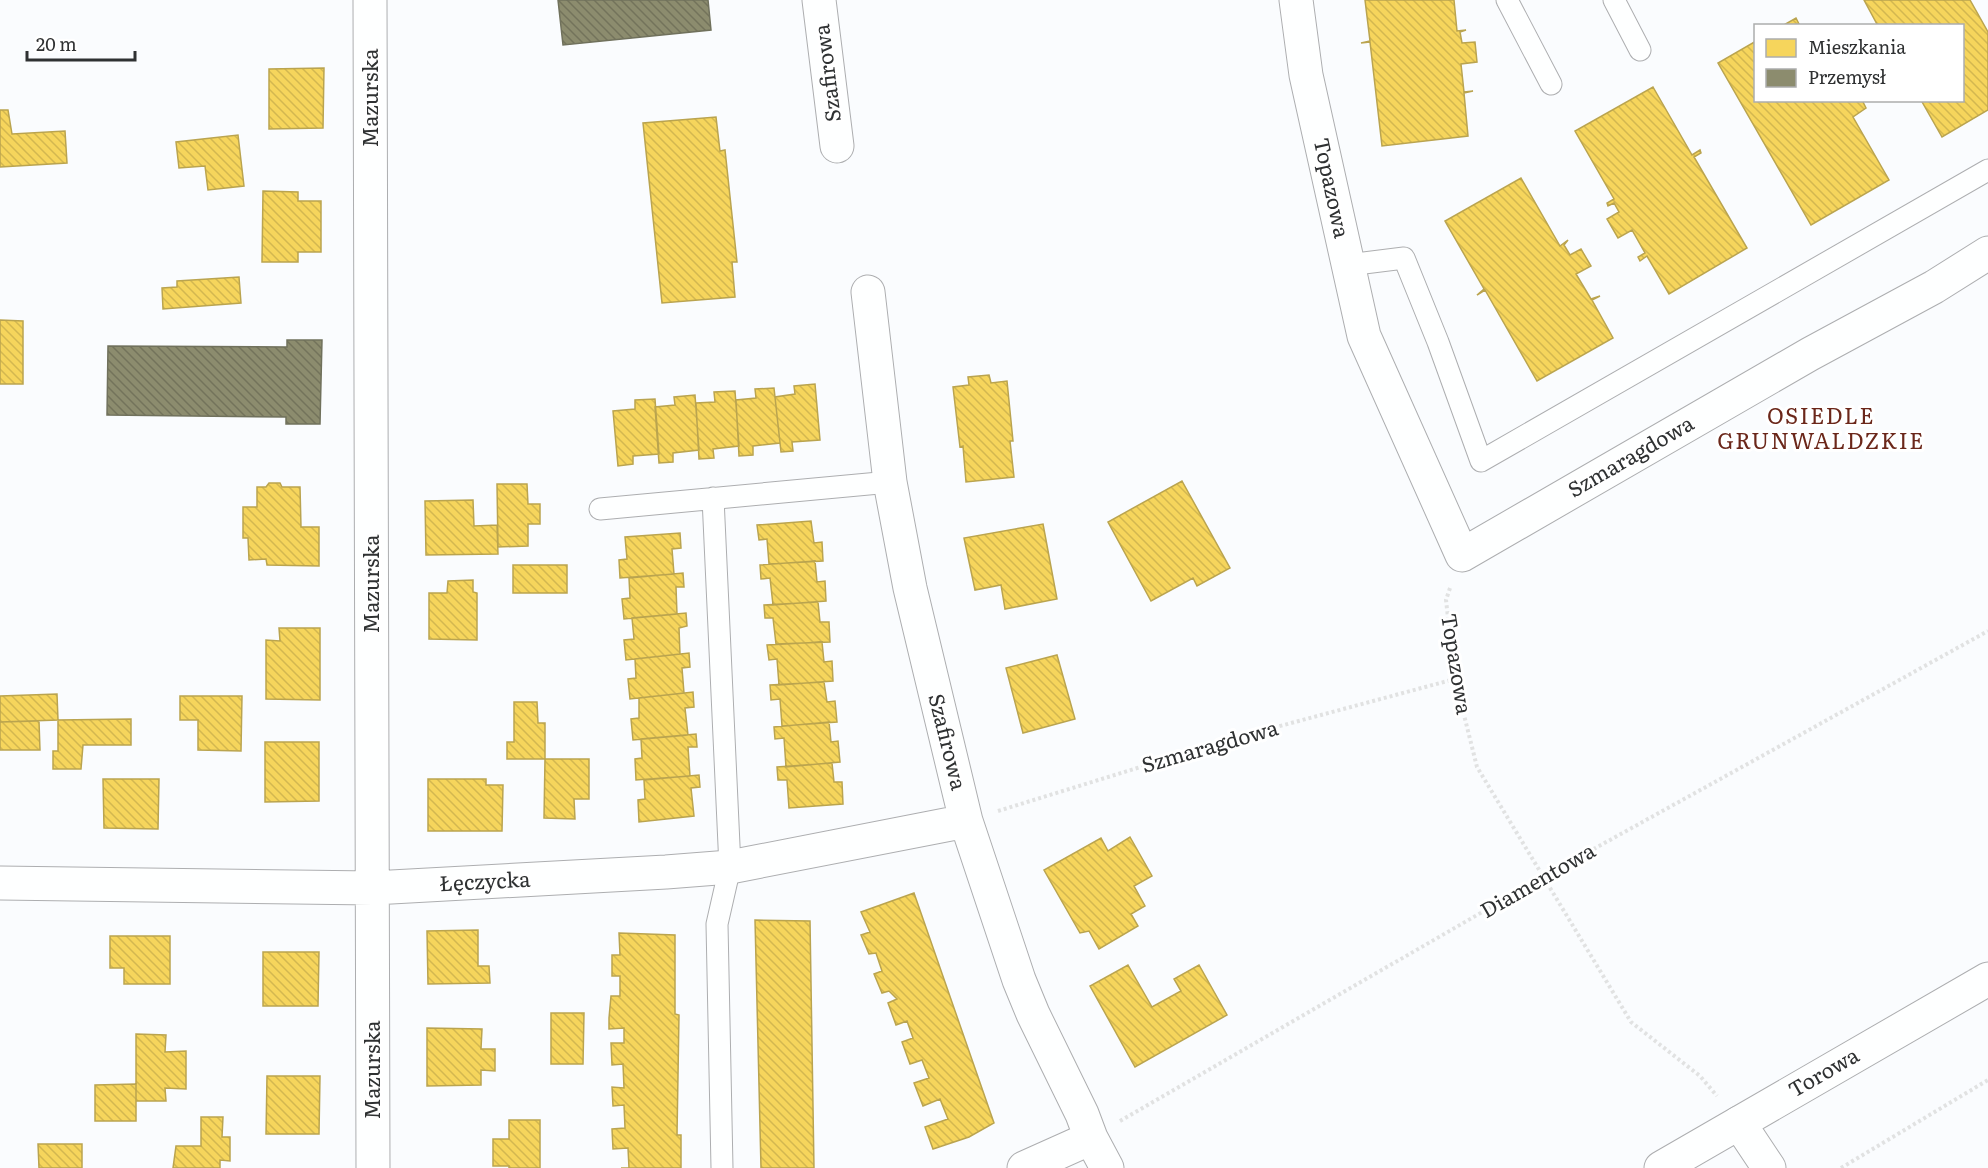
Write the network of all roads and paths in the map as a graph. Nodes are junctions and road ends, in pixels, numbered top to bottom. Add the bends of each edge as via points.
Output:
1 (370, 0) edge
2 (819, 0) edge
3 (1296, 0) edge
4 (1507, 0) edge
5 (1614, 0) edge
6 (1640, 50) dead end
7 (1551, 84) dead end
8 (837, 146) dead end
9 (1988, 170) edge
10 (1988, 253) edge
11 (1348, 265) junction
12 (868, 292) dead end
13 (890, 482) junction
14 (713, 498) junction
15 (600, 509) dead end
16 (1462, 555) junction
17 (1988, 631) edge
18 (1455, 679) junction
19 (966, 821) junction
20 (730, 867) junction
21 (1543, 877) junction
22 (0, 883) edge
23 (373, 888) junction
24 (1988, 978) edge
25 (1988, 1080) edge
26 (1739, 1123) junction
27 (1091, 1138) junction
28 (373, 1168) edge
29 (722, 1168) edge
30 (1024, 1168) edge
31 (1107, 1168) edge
32 (1661, 1168) edge
33 (1769, 1168) edge
34 (1841, 1168) edge

1 - 23 street, Mazurska
2 - 8 street, Szafirowa
3 - 11 street, Topazowa via 1306,75
4 - 7 lane
5 - 6 lane
9 - 11 lane via 1481,461 1404,258
10 - 16 street, Szmaragdowa
11 - 16 street, Topazowa via 1364,336
12 - 13 street, Szafirowa
13 - 14 lane
13 - 19 street, Szafirowa via 910,588
14 - 15 lane
14 - 20 lane
16 - 18 path, Topazowa via 1446,600
17 - 21 path, Diamentowa
18 - 19 path, Szmaragdowa via 1228,740
18 - 21 path, Topazowa via 1477,767
19 - 20 street, Łęczycka
19 - 27 street, Szafirowa via 1019,980
20 - 23 street, Łęczycka
20 - 29 lane via 717,924
21 - 26 path, Topazowa via 1631,1022 1701,1076
21 - 27 path, Diamentowa
22 - 23 street, Łęczycka
23 - 28 street, Mazurska
24 - 26 street, Torowa
25 - 34 path
26 - 32 street, Torowa
26 - 33 street
27 - 30 street
27 - 31 street, Szafirowa

